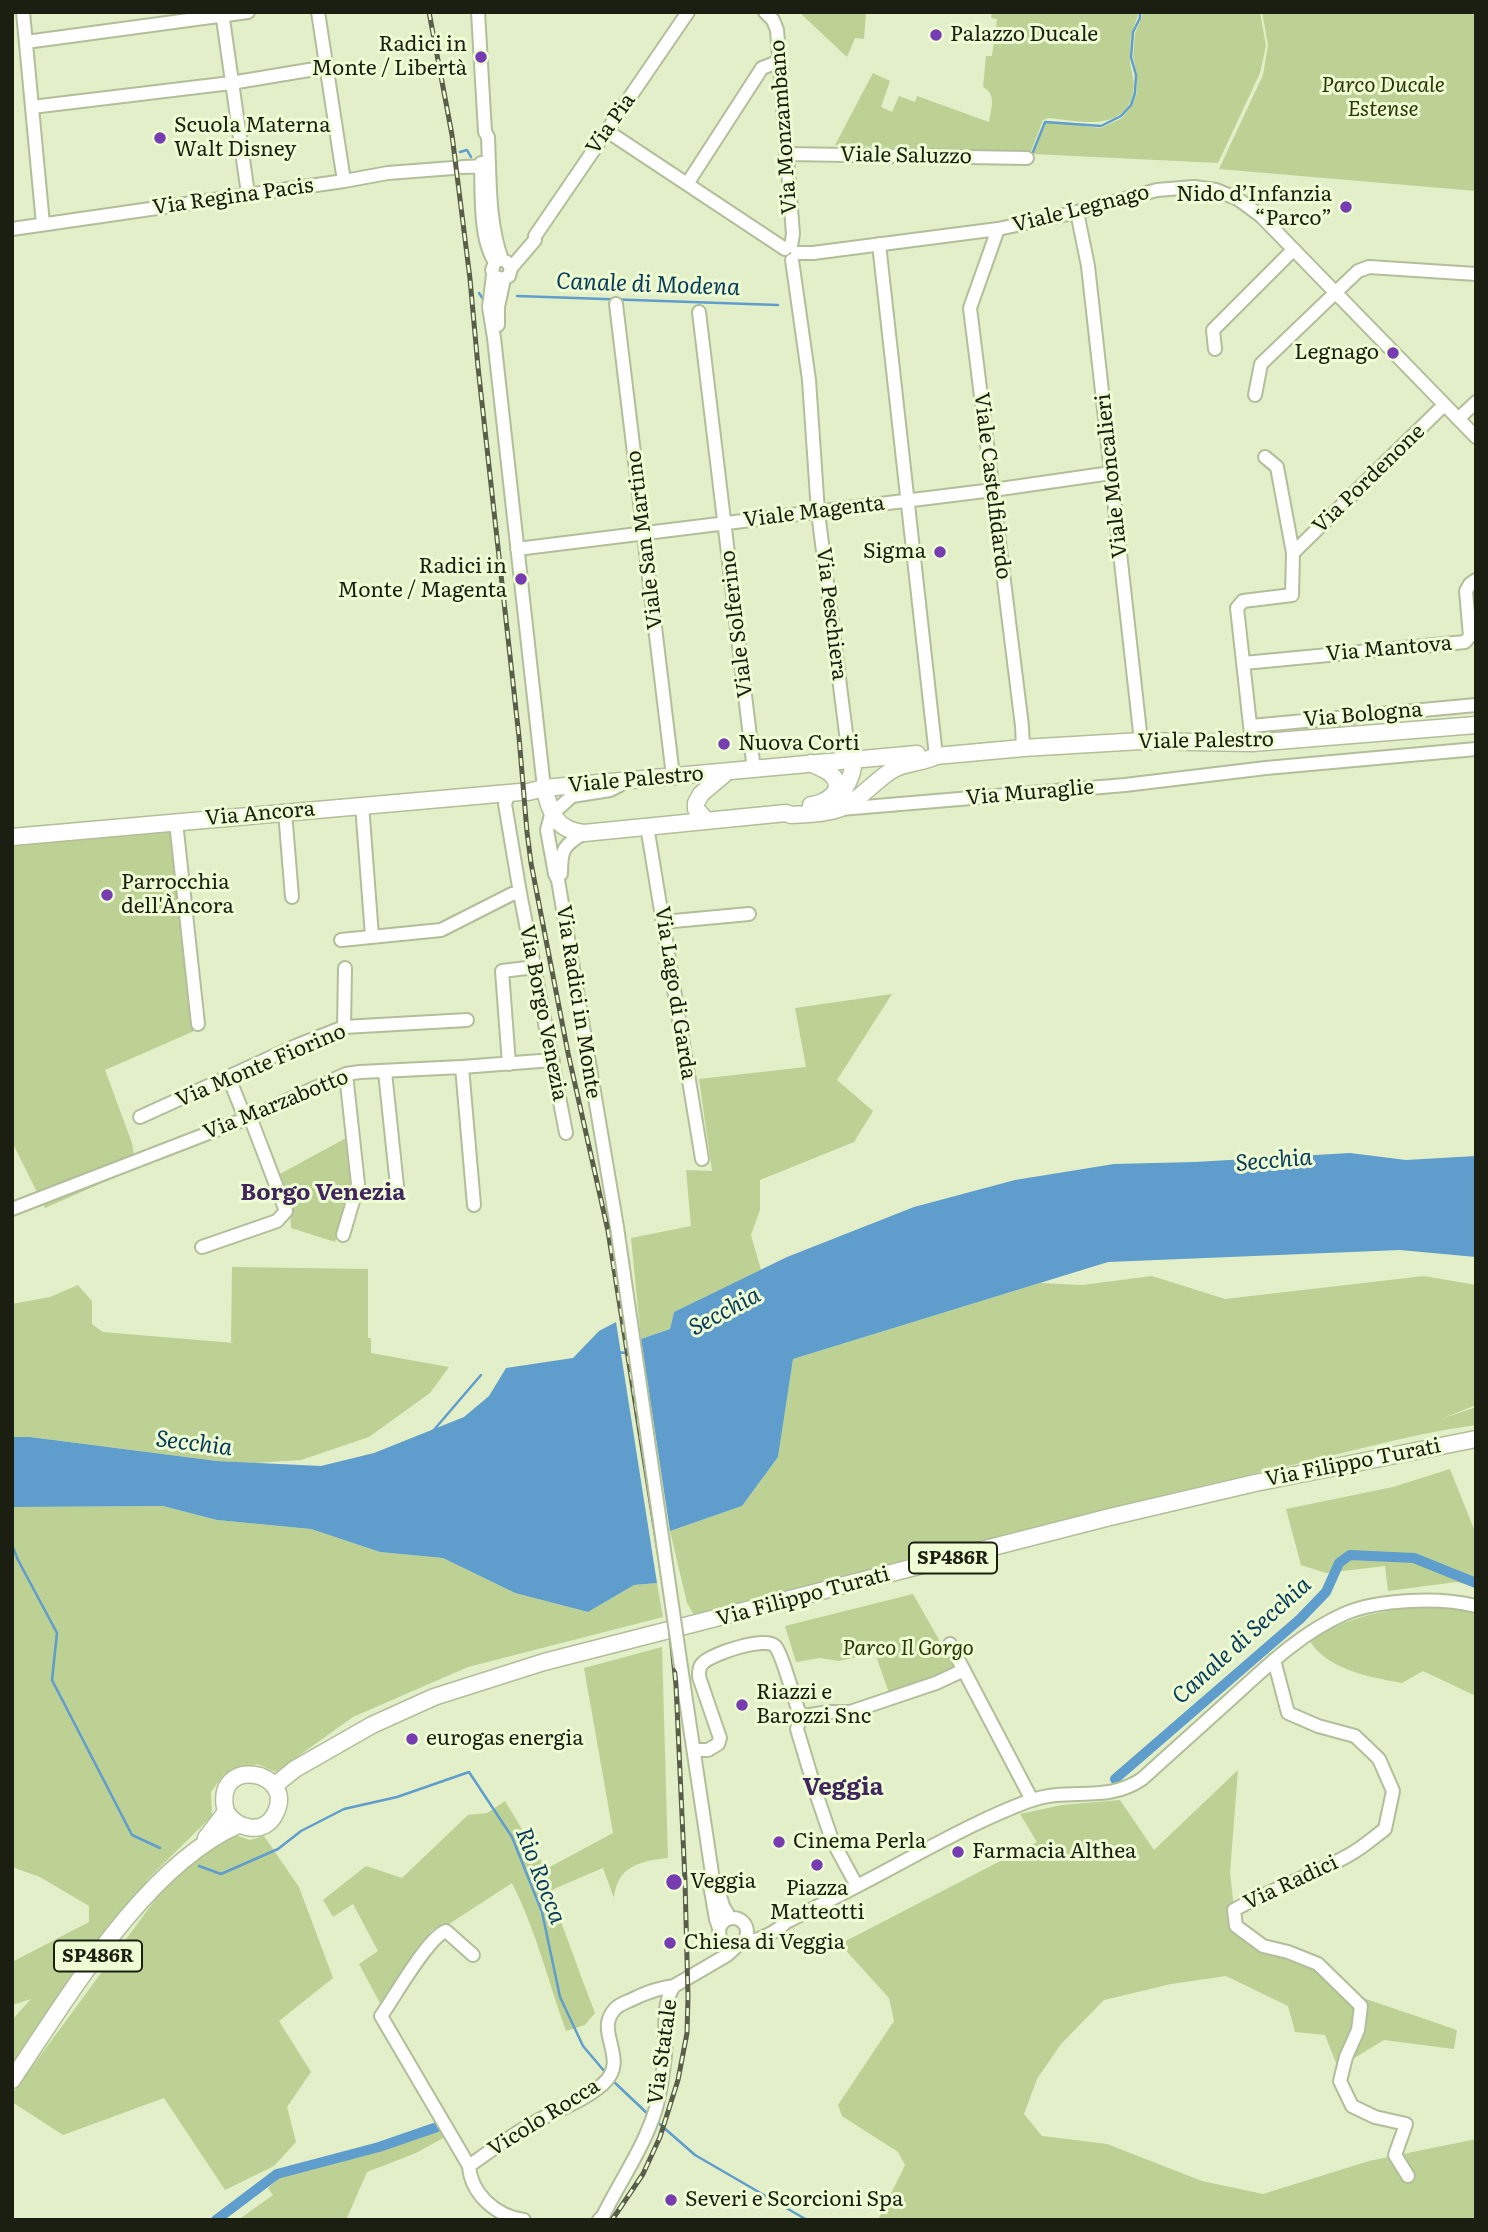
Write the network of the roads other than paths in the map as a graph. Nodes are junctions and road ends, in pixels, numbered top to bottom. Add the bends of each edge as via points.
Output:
1 (23, 12) edge
2 (248, 12) edge
3 (318, 12) edge
4 (478, 12) edge
5 (688, 12) edge
6 (765, 12) edge
7 (222, 14) edge
8 (21, 40) edge
9 (780, 61) junction
10 (327, 67) junction
11 (231, 83) junction
12 (32, 107) junction
13 (607, 131) junction
14 (786, 154) junction
15 (1027, 158) dead end
16 (485, 166) junction
17 (344, 181) junction
18 (687, 184) junction
19 (248, 194) junction
20 (1077, 212) junction
21 (43, 224) junction
22 (12, 229) edge
23 (998, 229) junction
24 (879, 244) junction
25 (1293, 250) junction
26 (791, 252) junction
27 (502, 267) junction
28 (1476, 274) edge
29 (1335, 293) junction
30 (615, 304) dead end
31 (699, 312) dead end
32 (1215, 349) dead end
33 (1255, 395) dead end
34 (1476, 402) edge
35 (1444, 405) junction
36 (1458, 419) junction
37 (1476, 437) edge
38 (1265, 457) dead end
39 (1111, 473) junction
40 (993, 490) junction
41 (906, 501) junction
42 (818, 512) junction
43 (726, 522) junction
44 (644, 532) junction
45 (517, 549) junction
46 (1293, 553) junction
47 (1476, 580) edge
48 (1244, 663) junction
49 (1476, 705) edge
50 (1476, 725) edge
51 (1251, 726) junction
52 (1141, 741) junction
53 (1252, 743) junction
54 (1023, 748) junction
55 (1476, 749) edge
56 (936, 756) junction
57 (853, 759) junction
58 (811, 763) junction
59 (754, 770) junction
60 (727, 772) junction
61 (673, 776) junction
62 (629, 780) junction
63 (525, 791) junction
64 (362, 805) junction
65 (837, 810) junction
66 (285, 812) junction
67 (786, 813) junction
68 (551, 815) junction
69 (746, 816) junction
70 (706, 820) junction
71 (176, 822) junction
72 (647, 826) junction
73 (584, 833) junction
74 (12, 837) edge
75 (558, 880) junction
76 (520, 893) junction
77 (292, 897) dead end
78 (749, 914) dead end
79 (663, 922) junction
80 (372, 936) junction
81 (341, 940) dead end
82 (535, 967) junction
83 (345, 968) dead end
84 (467, 1020) dead end
85 (198, 1024) dead end
86 (344, 1027) junction
87 (553, 1060) junction
88 (509, 1064) junction
89 (462, 1067) junction
90 (385, 1072) junction
91 (346, 1074) junction
92 (229, 1078) junction
93 (140, 1117) dead end
94 (248, 1117) junction
95 (566, 1133) dead end
96 (702, 1159) dead end
97 (397, 1186) dead end
98 (474, 1205) dead end
99 (12, 1209) edge
100 (344, 1235) dead end
101 (202, 1247) dead end
102 (1476, 1439) edge
103 (1476, 1606) edge
104 (950, 1644) dead end
105 (1274, 1660) junction
106 (964, 1670) junction
107 (801, 1713) junction
108 (694, 1750) junction
109 (274, 1786) junction
110 (1032, 1800) junction
111 (226, 1812) junction
112 (238, 1825) junction
113 (200, 1845) junction
114 (713, 1880) junction
115 (857, 1886) junction
116 (730, 1918) junction
117 (786, 1922) junction
118 (743, 1923) junction
119 (719, 1932) junction
120 (740, 1944) junction
121 (473, 1955) dead end
122 (701, 1971) junction
123 (674, 1986) junction
124 (12, 2080) edge
125 (469, 2165) junction
126 (1408, 2176) dead end
127 (604, 2218) edge
128 (524, 2220) edge

1 - 8 street
2 - 7 street
3 - 10 street
4 - 16 street, Via Radici in Monte
5 - 13 street, Via Pia
6 - 9 street, Via Monzambano via 777,30
7 - 8 street
7 - 11 street
8 - 12 street
9 - 14 street, Via Monzambano
9 - 18 street via 762,68
10 - 11 street
10 - 17 street
11 - 12 street
11 - 19 street
12 - 21 street
13 - 18 street
13 - 27 street, Via Pia via 535,236
14 - 15 street, Viale Saluzzo
14 - 26 street, Via Monzambano
16 - 17 street, Via Regina Pacis
16 - 27 street, Via Radici in Monte via 484,224 490,256
17 - 19 street, Via Regina Pacis
18 - 26 street
19 - 21 street, Via Regina Pacis
20 - 23 street, Viale Legnago
20 - 25 street, Viale Legnago via 1157,190 1216,190 1261,216
20 - 39 street, Viale Moncalieri via 1088,266
21 - 22 street, Via Regina Pacis
23 - 24 street, Viale Legnago
23 - 40 street, Viale Castelfidardo via 970,308
24 - 26 street, Viale Legnago
24 - 41 street
25 - 29 street, Viale Legnago
25 - 32 street via 1213,330
26 - 42 street, Via Peschiera via 809,380
27 - 45 street, Via Radici in Monte via 498,335 494,338
28 - 29 street via 1369,267 1358,271
29 - 33 street via 1261,365
29 - 35 street, Viale Legnago
30 - 44 street, Viale San Martino
31 - 43 street, Viale Solferino
34 - 36 street
35 - 36 street, Viale Legnago
35 - 46 street, Via Pordenone
36 - 37 street, Viale Legnago
38 - 46 street via 1277,467
39 - 40 street, Viale Magenta
39 - 52 street, Viale Moncalieri
40 - 41 street, Viale Magenta
40 - 54 street, Viale Castelfidardo
41 - 42 street, Viale Magenta
41 - 56 street
42 - 43 street, Viale Magenta
42 - 57 street, Via Peschiera
43 - 44 street, Viale Magenta
43 - 59 street, Viale Solferino
44 - 45 street, Viale Magenta
44 - 61 street, Viale San Martino
45 - 63 street, Via Radici in Monte
46 - 48 street via 1292,596 1243,601 1237,608
47 - 48 street, Via Mantova via 1466,591 1470,636 1465,642
48 - 51 street
49 - 51 street, Via Bologna
50 - 53 main road, Viale Palestro
51 - 53 street
52 - 53 main road, Viale Palestro
52 - 54 main road, Viale Palestro
54 - 56 main road, Viale Palestro
55 - 65 street, Via Muraglie
56 - 57 main road, Viale Palestro
56 - 65 main road, Viale Palestro via 890,771
57 - 58 main road, Viale Palestro
57 - 67 main road via 849,781 836,802
58 - 59 main road, Viale Palestro
58 - 69 main road via 833,776 836,790 829,799
59 - 60 main road, Viale Palestro
60 - 61 main road, Viale Palestro
60 - 70 main road via 698,798 696,808
61 - 62 main road, Viale Palestro
62 - 63 main road, Viale Palestro
62 - 68 street via 610,790 572,796
63 - 64 main road, Via Ancora
63 - 68 main road, Via Radici in Monte
63 - 76 street, Via Borgo Venezia via 524,889
64 - 66 main road, Via Ancora
64 - 80 street
65 - 67 main road, Via Muraglie
66 - 71 main road, Via Ancora
66 - 77 street
67 - 69 main road, Via Muraglie
68 - 73 main road via 572,832
68 - 75 street, Via Radici in Monte via 547,830
69 - 70 main road, Via Muraglie
70 - 72 main road, Via Muraglie
71 - 74 main road, Via Ancora
71 - 85 street
72 - 73 main road, Via Muraglie
72 - 79 street, Via Lago di Garda
73 - 75 street via 561,854
75 - 108 street, Via Radici in Monte, bridge via 617,1227
76 - 80 street via 442,930
76 - 82 street, Via Borgo Venezia
78 - 79 street
79 - 96 street, Via Lago di Garda
80 - 81 street
82 - 87 street, Via Borgo Venezia
82 - 88 street via 502,971
83 - 86 street
84 - 86 street, Via Monte Fiorino
86 - 92 street, Via Monte Fiorino
87 - 88 street, Via Marzabotto
87 - 95 street, Via Borgo Venezia
88 - 89 street, Via Marzabotto
89 - 90 street, Via Marzabotto
89 - 98 street
90 - 91 street, Via Marzabotto
90 - 97 street
91 - 94 street, Via Marzabotto
91 - 100 street via 358,1184
92 - 93 street, Via Monte Fiorino
92 - 94 street
94 - 99 street, Via Marzabotto
94 - 101 street via 286,1211 277,1221
102 - 109 main road, Via Filippo Turati / SP486R via 1110,1517 544,1662 434,1697 372,1725
103 - 105 street via 1417,1601 1348,1612 1310,1632
104 - 106 street
105 - 110 street via 1128,1788 1102,1794 1056,1793
105 - 126 street, Via Radici via 1288,1713 1355,1735 1379,1759 1393,1791 1385,1829 1352,1854 1234,1910 1236,1926 1264,1946 1318,1964 1361,2007 1340,2081 1352,2106 1375,2117 1406,2123 1395,2155
106 - 107 street via 850,1712
106 - 110 street
107 - 108 street via 778,1649 770,1642 719,1655 704,1662 699,1677 720,1738 708,1750
107 - 115 street via 797,1729 832,1840
108 - 114 street
109 - 111 main road, SP486R via 251,1773 234,1779 224,1794
109 - 112 main road, SP486R via 278,1806 271,1820 256,1828
110 - 115 street
111 - 112 main road
111 - 113 main road, SP486R
112 - 113 main road, SP486R
113 - 124 main road, SP486R via 169,1871 115,1933
114 - 116 street
114 - 119 street via 710,1885
115 - 117 street
116 - 118 street
116 - 119 street
117 - 118 street via 760,1928
117 - 120 street, Via Statale
118 - 120 street via 747,1931
119 - 120 street via 725,1943
119 - 122 street via 713,1954
120 - 122 street, Via Statale
121 - 125 street via 450,1933 440,1933 381,2016
122 - 123 street, Via Statale
123 - 125 street, Vicolo Rocca via 660,1987 616,2007 607,2030 615,2054 613,2070 603,2084
123 - 127 street, Via Statale via 666,2000 665,2053 655,2110
125 - 128 street via 479,2194 495,2209

